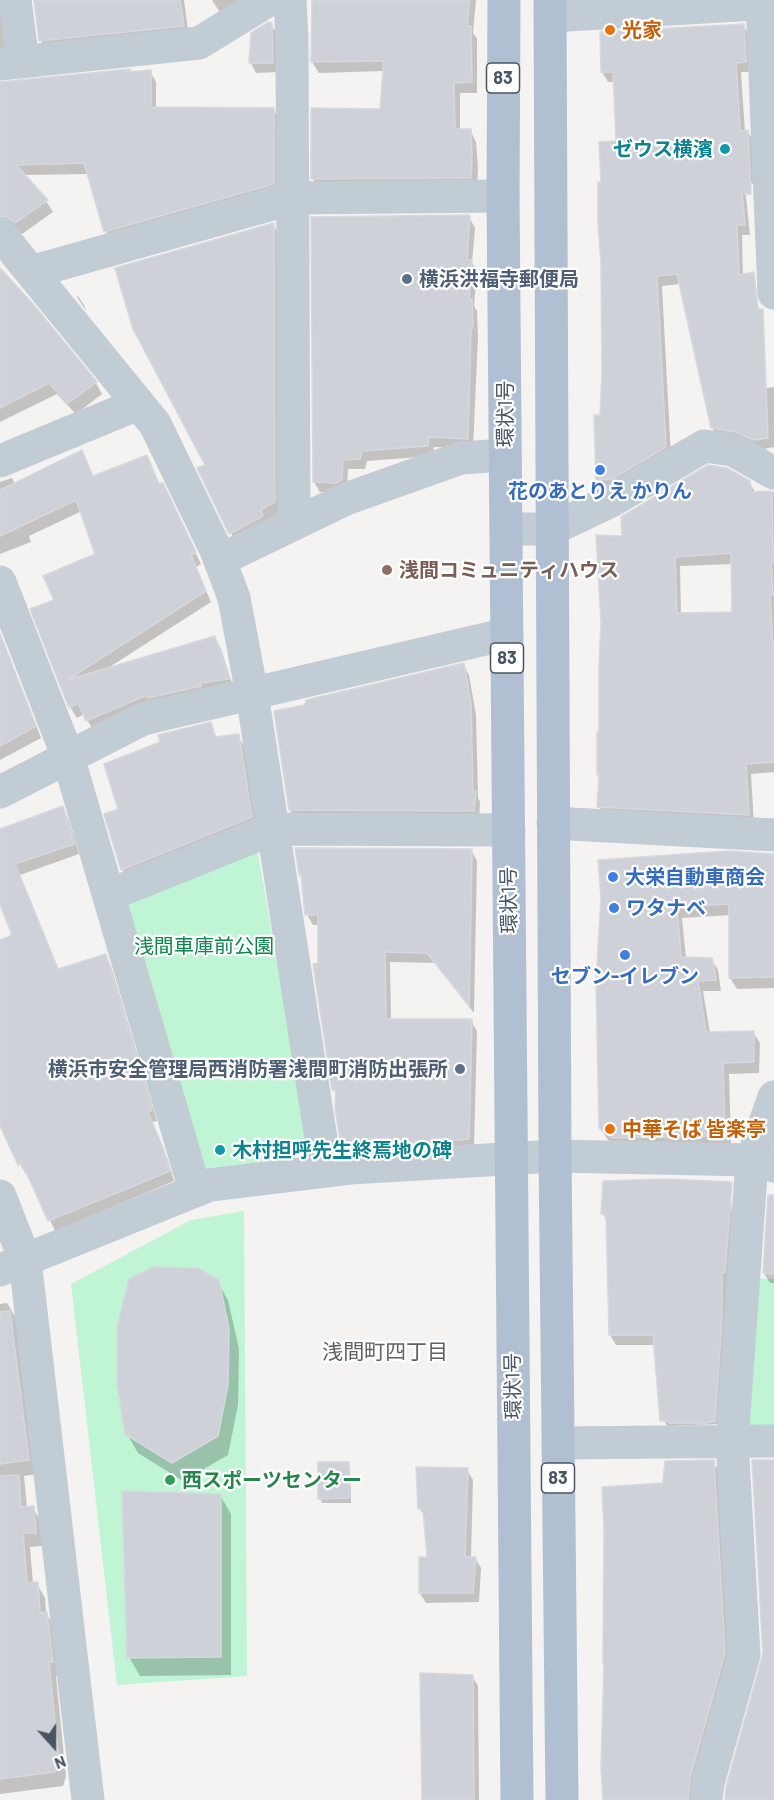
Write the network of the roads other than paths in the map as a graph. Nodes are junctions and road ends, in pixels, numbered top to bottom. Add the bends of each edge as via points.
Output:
1 (15, 0) edge
2 (269, 0) edge
3 (290, 0) edge
4 (504, 0) edge
5 (768, 3) edge
6 (550, 8) edge
7 (12, 63) edge
8 (503, 196) junction
9 (293, 198) junction
10 (772, 221) edge
11 (0, 234) edge
12 (34, 276) junction
13 (774, 293) edge
14 (138, 404) junction
15 (505, 455) junction
16 (0, 461) edge
17 (774, 473) edge
18 (294, 524) junction
19 (506, 529) junction
20 (552, 529) junction
21 (220, 560) junction
22 (0, 582) edge
23 (507, 634) junction
24 (252, 694) junction
25 (68, 757) junction
26 (0, 792) edge
27 (553, 823) junction
28 (273, 829) junction
29 (509, 830) junction
30 (774, 835) edge
31 (109, 895) junction
32 (774, 1097) edge
33 (555, 1156) junction
34 (511, 1160) junction
35 (763, 1163) edge
36 (326, 1171) junction
37 (195, 1190) junction
38 (0, 1196) edge
39 (13, 1265) edge
40 (732, 1441) junction
41 (774, 1441) edge
42 (558, 1443) junction
43 (88, 1800) edge
44 (517, 1800) edge
45 (562, 1800) edge
46 (706, 1800) edge

1 - 7 street
2 - 7 street via 199,44
3 - 9 street
4 - 8 main road, 環状1号 / 83
5 - 6 street
5 - 10 street
6 - 20 main road, 83
8 - 9 street
8 - 15 main road, 環状1号 / 83
9 - 12 street via 42,269
9 - 18 street
10 - 13 street
11 - 12 street
12 - 14 street
14 - 16 street
14 - 21 street via 155,424
15 - 18 street via 461,458 346,500
15 - 19 main road, 環状1号 / 83
17 - 20 street via 733,450 704,446 611,501
18 - 21 street
19 - 20 street
19 - 23 main road, 環状1号 / 83
20 - 27 main road, 83
21 - 24 street via 234,598
22 - 25 street
23 - 24 street
23 - 29 main road, 環状1号 / 83
24 - 25 street via 143,719
24 - 28 street
25 - 26 street
25 - 31 street
27 - 30 street
27 - 33 main road, 83
28 - 29 street
28 - 31 street
28 - 36 street
29 - 34 main road, 環状1号 / 83
31 - 37 street
32 - 35 street
33 - 34 street
33 - 35 street
33 - 42 main road, 83
34 - 36 street
34 - 44 main road, 環状1号 / 83
35 - 40 street
36 - 37 street
37 - 39 street
38 - 39 street
39 - 43 street
40 - 41 street
40 - 42 street
40 - 46 street via 744,1655
42 - 45 main road, 83

